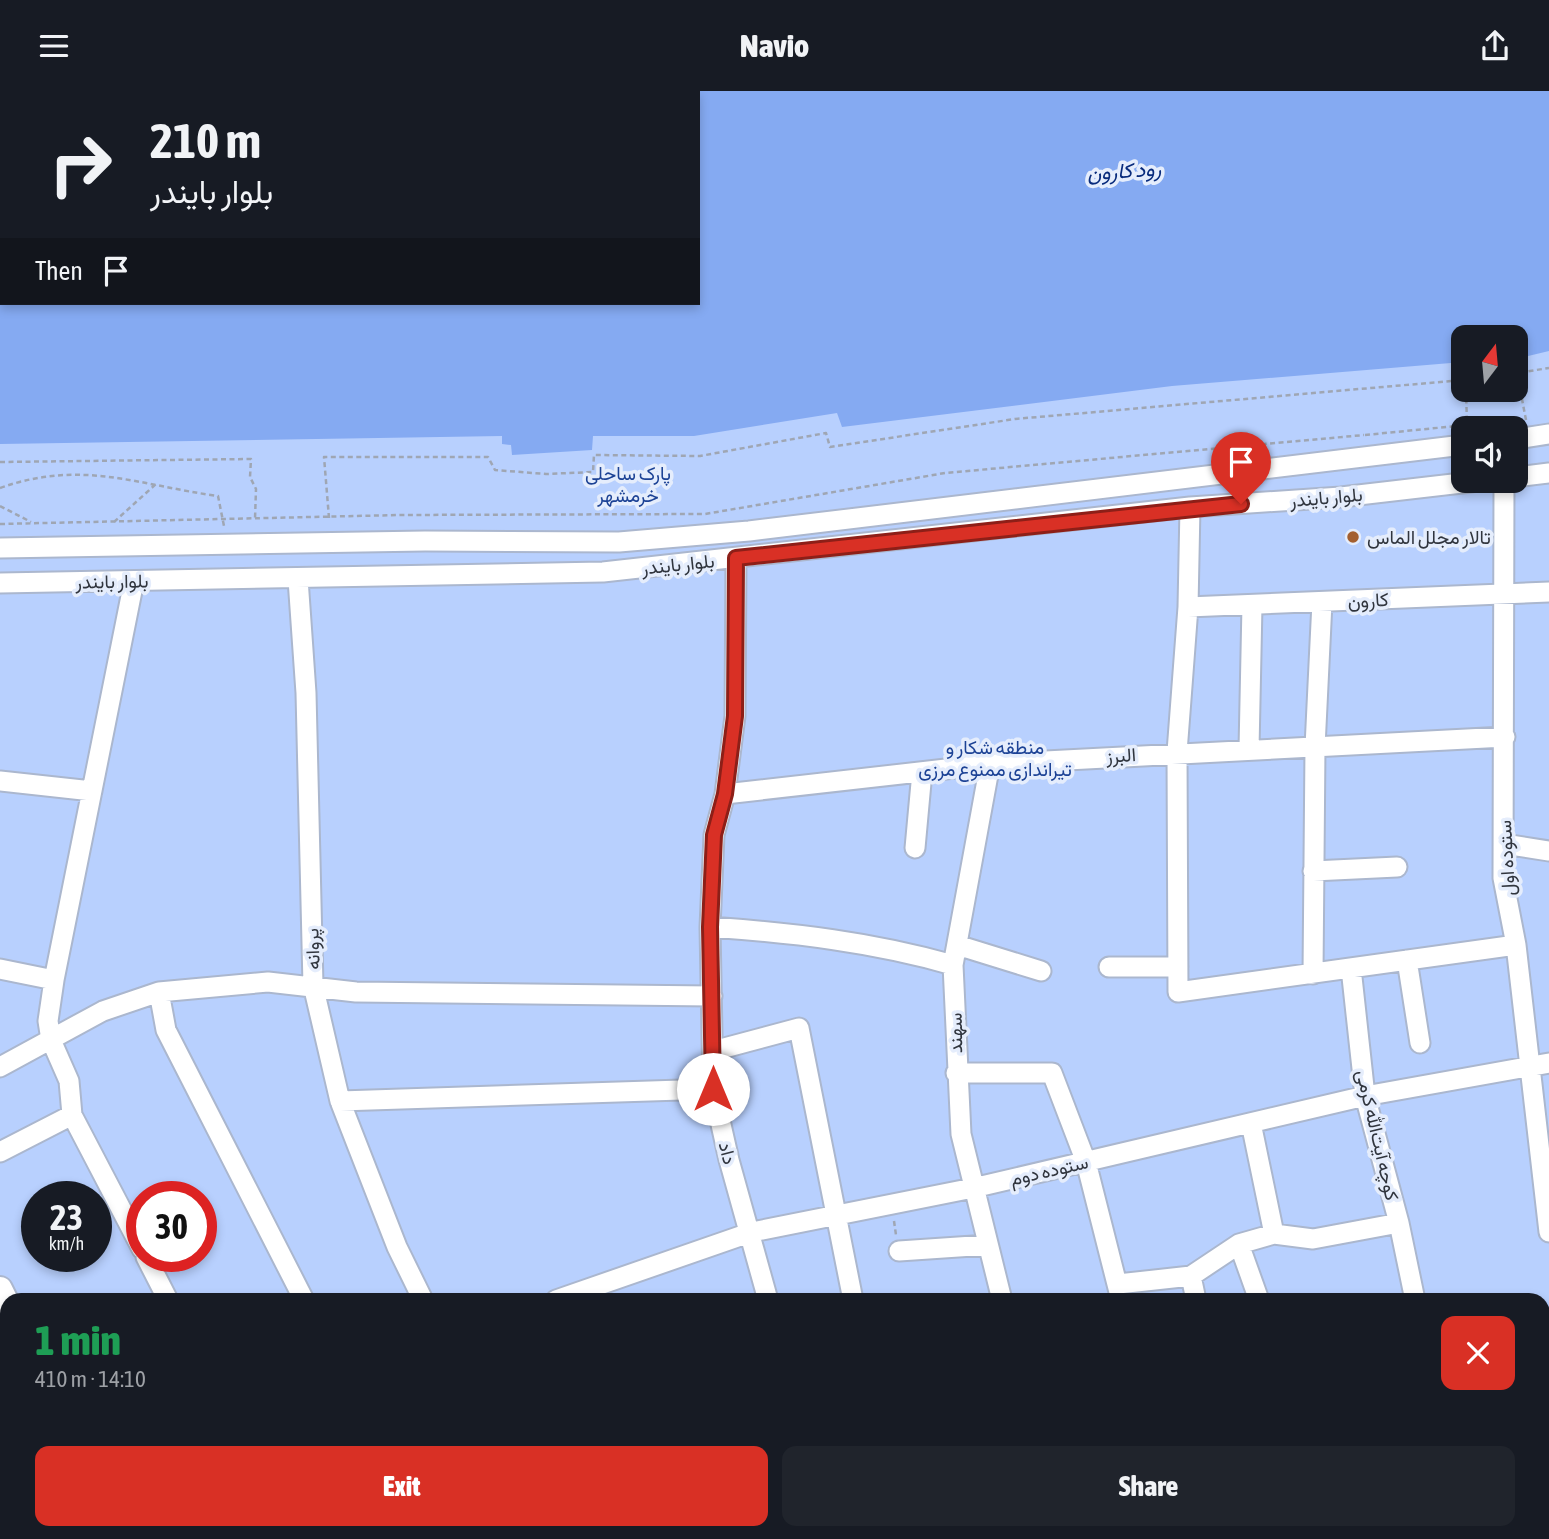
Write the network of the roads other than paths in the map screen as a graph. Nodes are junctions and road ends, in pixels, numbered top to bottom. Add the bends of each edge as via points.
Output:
1 (1528, 432) edge
2 (1549, 435) edge
3 (1451, 446) edge
4 (1549, 473) edge
5 (1528, 476) edge
6 (1131, 483) junction
7 (1451, 484) edge
8 (1504, 493) edge
9 (1190, 507) junction
10 (1134, 514) junction
11 (0, 548) edge
12 (736, 558) junction
13 (298, 579) junction
14 (134, 581) junction
15 (0, 583) edge
16 (1549, 591) edge
17 (1503, 593) junction
18 (1322, 602) junction
19 (1252, 605) junction
20 (1188, 607) junction
21 (1505, 737) junction
22 (1315, 747) junction
23 (1250, 749) junction
24 (1177, 752) junction
25 (990, 764) junction
26 (922, 772) junction
27 (0, 781) edge
28 (92, 791) junction
29 (732, 793) junction
30 (1504, 844) junction
31 (915, 848) dead end
32 (1549, 851) edge
33 (1397, 867) dead end
34 (1313, 871) junction
35 (710, 927) junction
36 (957, 945) junction
37 (1516, 945) junction
38 (1407, 960) junction
39 (953, 964) junction
40 (1109, 967) dead end
41 (1178, 967) junction
42 (1351, 968) junction
43 (0, 969) edge
44 (1041, 971) dead end
45 (1313, 974) junction
46 (54, 979) junction
47 (313, 985) junction
48 (159, 992) junction
49 (712, 996) junction
50 (51, 1040) junction
51 (1420, 1043) dead end
52 (713, 1051) junction
53 (1540, 1065) edge
54 (0, 1067) edge
55 (956, 1073) junction
56 (713, 1089) junction
57 (1365, 1096) junction
58 (340, 1101) junction
59 (72, 1115) junction
60 (1251, 1123) junction
61 (0, 1151) edge
62 (1086, 1162) junction
63 (973, 1188) junction
64 (836, 1214) junction
65 (126, 1218) edge
66 (1399, 1223) junction
67 (751, 1232) junction
68 (1549, 1232) edge
69 (1273, 1234) junction
70 (1240, 1244) junction
71 (988, 1245) junction
72 (899, 1251) road end
73 (154, 1272) edge
74 (1191, 1276) junction
75 (1119, 1292) edge
76 (164, 1293) edge
77 (300, 1293) edge
78 (420, 1293) edge
79 (576, 1293) edge
80 (766, 1293) edge
81 (852, 1293) edge
82 (1000, 1293) edge
83 (1195, 1293) edge
84 (1257, 1293) edge
85 (1414, 1293) edge

1 - 2 street
3 - 6 street, بلوار بایندر
4 - 5 street
6 - 10 street
6 - 11 street, بلوار بایندر via 749,531 619,542
7 - 9 street, بلوار بایندر
8 - 17 street, ستوده اول
9 - 10 street, بلوار بایندر
9 - 20 street
10 - 12 street, بلوار بایندر
12 - 13 street, بلوار بایندر via 603,572
12 - 29 street, داد
13 - 14 street, بلوار بایندر
13 - 47 street, پروانه via 306,693
14 - 15 street, بلوار بایندر
14 - 28 street
16 - 17 street, کارون
17 - 18 street, کارون
17 - 21 street, ستوده اول
18 - 19 street, کارون
18 - 22 street
19 - 20 street, کارون
19 - 23 street
20 - 24 street
21 - 22 street, البرز
21 - 30 street, ستوده اول
22 - 23 street, البرز
22 - 34 street
23 - 24 street, البرز
24 - 25 street, البرز
24 - 41 street
25 - 26 street, البرز
25 - 36 street, سهند
26 - 29 street, البرز
26 - 31 street
27 - 28 street
28 - 46 street
29 - 35 street, داد via 714,835
30 - 32 street
30 - 37 street, ستوده اول via 1503,878
33 - 34 street
34 - 45 street
35 - 39 street via 801,933 890,947
35 - 49 street, داد
36 - 39 street, سهند
36 - 44 street
37 - 38 street
37 - 53 street, ستوده اول
38 - 42 street
38 - 51 street
39 - 55 street, سهند
40 - 41 street
41 - 45 street via 1178,992
42 - 45 street
42 - 57 street, کوچه آیت‌الله کرمی
43 - 46 street
46 - 50 street via 48,1021
47 - 48 street via 268,982
47 - 49 street via 356,992
47 - 58 street, پروانه
48 - 50 street via 103,1011
48 - 77 street via 166,1030
49 - 52 street, داد
50 - 54 street
50 - 59 street via 69,1081
52 - 56 street, داد
52 - 64 street via 799,1028
53 - 57 street, ستوده دوم
53 - 68 street, ستوده اول
55 - 62 street via 1052,1073
55 - 63 street, سهند via 961,1134
56 - 58 street
56 - 67 street, داد
57 - 60 street, ستوده دوم
57 - 66 street, کوچه آیت‌الله کرمی
58 - 78 street, پروانه via 397,1248
59 - 61 street
59 - 65 street
60 - 62 street, ستوده دوم
60 - 69 street
62 - 63 street, ستوده دوم
62 - 75 street
63 - 64 street, ستوده دوم
63 - 71 street, سهند
64 - 67 street, ستوده دوم
64 - 81 street
66 - 69 street via 1313,1239
66 - 85 street, کوچه آیت‌الله کرمی
67 - 79 street, ستوده دوم
67 - 80 street, داد
69 - 70 street
70 - 74 street
70 - 84 street
71 - 72 street
71 - 82 street, سهند
73 - 76 street
74 - 75 street
74 - 83 street

